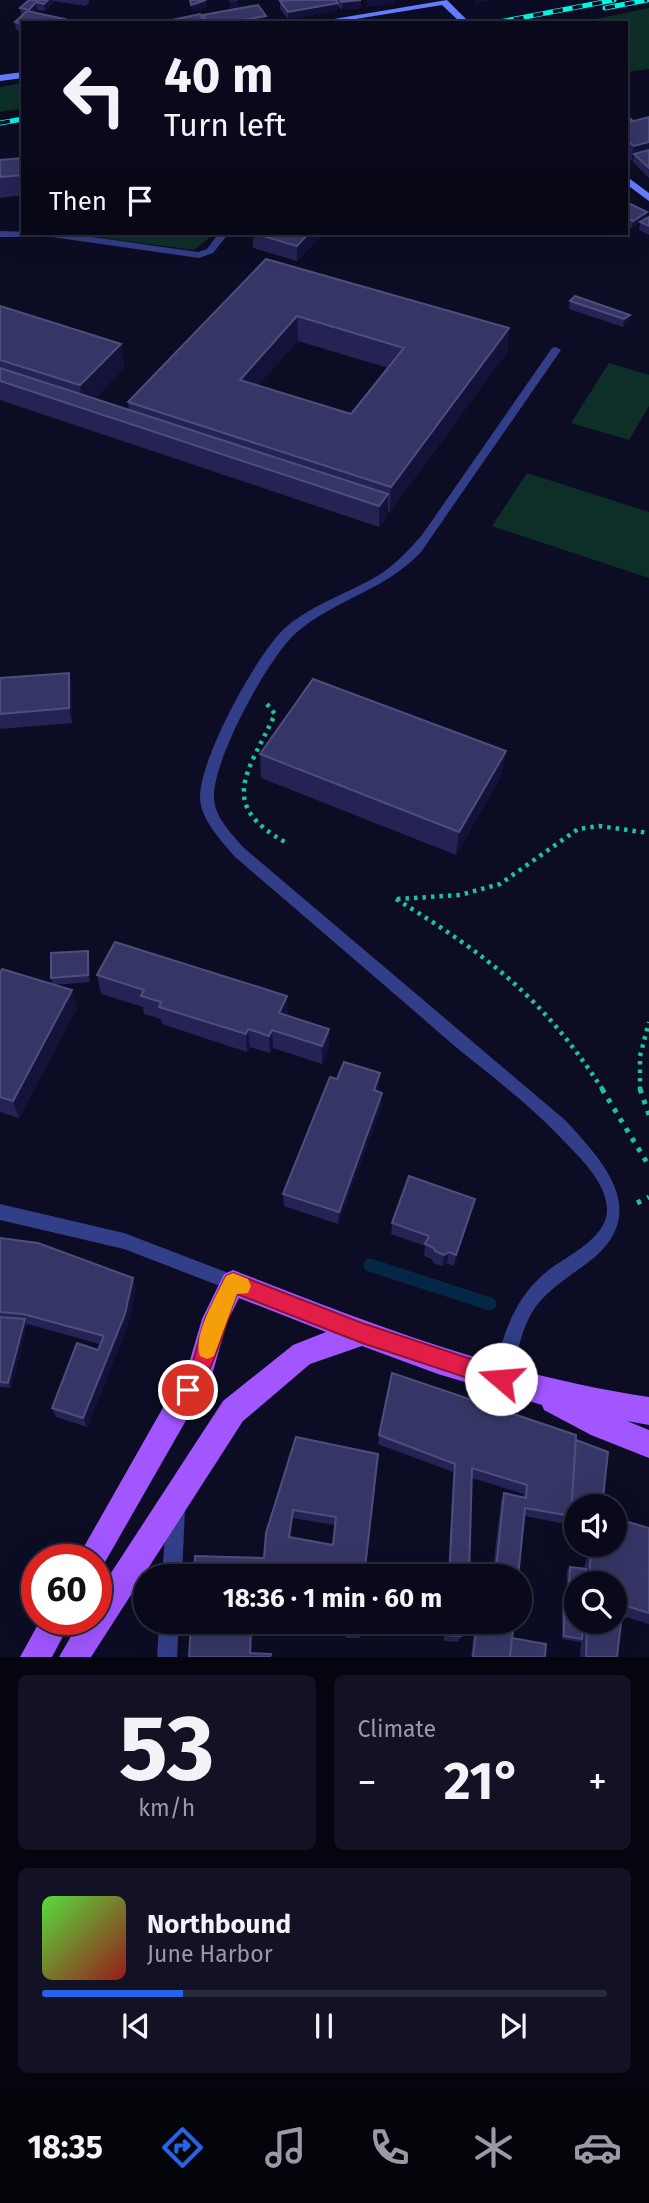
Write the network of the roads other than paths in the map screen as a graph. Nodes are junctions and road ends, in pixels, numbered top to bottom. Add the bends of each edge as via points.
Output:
1 (446, 4) edge
2 (328, 21) edge
3 (464, 21) edge
4 (21, 75) edge
5 (0, 78) edge
6 (629, 184) edge
7 (649, 198) edge
8 (0, 234) edge
9 (21, 234) edge
10 (59, 235) edge
11 (222, 235) edge
12 (556, 351) dead end
13 (0, 1212) edge
14 (233, 1283) junction
15 (362, 1333) junction
16 (501, 1379) junction
17 (534, 1390) junction
18 (649, 1411) edge
19 (648, 1444) edge
20 (176, 1499) junction
21 (100, 1544) edge
22 (173, 1564) edge
23 (168, 1634) edge
24 (48, 1635) edge
25 (35, 1657) edge
26 (74, 1657) edge
27 (167, 1657) edge

1 - 2 street
1 - 3 street
4 - 5 street
6 - 7 street
8 - 9 street
10 - 11 street via 199,255 210,251
12 - 16 street via 407,561 290,631 251,681 208,781 207,799 216,823 239,852 559,1125 604,1175 615,1196 614,1223 603,1240 529,1300
13 - 14 street via 124,1241
14 - 15 main road
14 - 21 main road via 215,1319 202,1365
15 - 16 main road
15 - 20 main road via 302,1354 233,1411
16 - 17 main road
17 - 18 main road
17 - 19 main road
20 - 22 street
20 - 26 main road
23 - 27 street
24 - 25 main road

